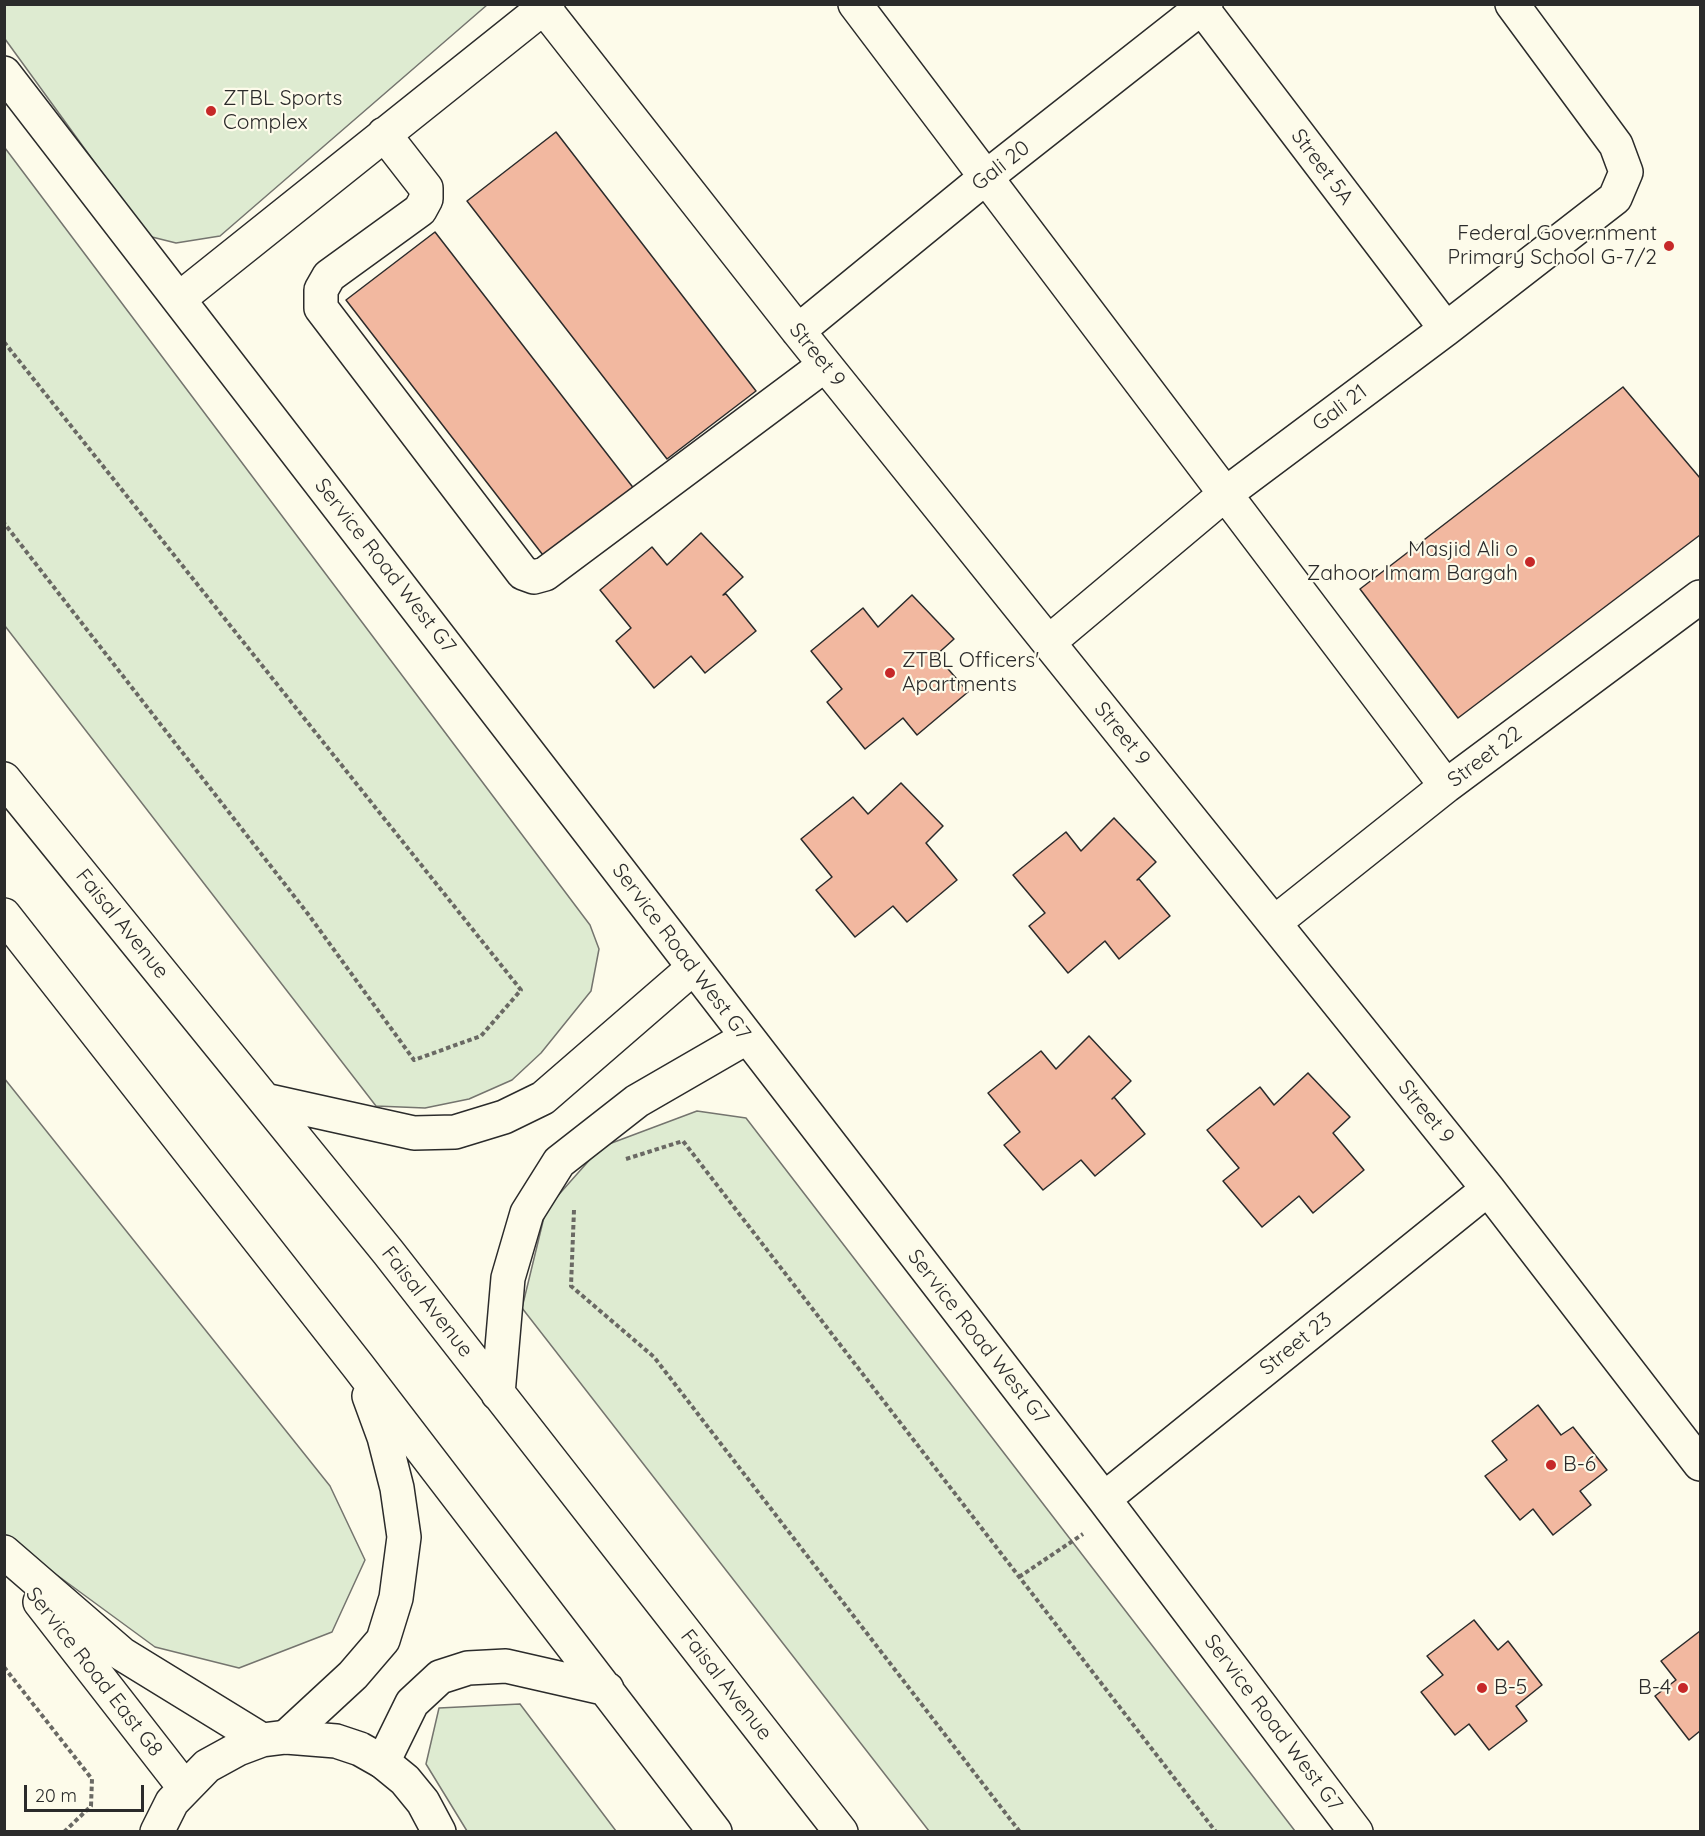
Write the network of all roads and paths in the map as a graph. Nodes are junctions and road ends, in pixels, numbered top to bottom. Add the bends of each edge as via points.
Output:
1 (855, 4) edge
2 (1512, 4) edge
3 (544, 6) edge
4 (1203, 6) edge
5 (4, 73) edge
6 (384, 134) junction
7 (985, 178) junction
8 (179, 298) junction
9 (1446, 329) junction
10 (798, 331) junction
11 (4, 342) edge
12 (825, 364) junction
13 (1224, 495) junction
14 (4, 523) edge
15 (1701, 597) edge
16 (1049, 642) junction
17 (4, 779) edge
18 (1446, 786) junction
19 (4, 915) edge
20 (1274, 923) junction
21 (693, 968) junction
22 (746, 1038) junction
23 (265, 1100) junction
24 (616, 1162) dead end
25 (1488, 1189) junction
26 (574, 1202) dead end
27 (358, 1366) junction
28 (498, 1394) junction
29 (1701, 1464) edge
30 (1109, 1506) junction
31 (4, 1552) edge
32 (4, 1557) edge
33 (1019, 1577) junction
34 (4, 1667) edge
35 (607, 1689) junction
36 (274, 1739) junction
37 (383, 1762) junction
38 (184, 1787) junction
39 (155, 1827) edge
40 (64, 1832) edge
41 (439, 1832) edge
42 (715, 1832) edge
43 (841, 1832) edge
44 (1020, 1832) edge
45 (1216, 1832) edge
46 (1356, 1832) edge

1 - 7 street
2 - 9 street, Gali 21 via 1616,146 1626,172 1615,198
3 - 6 street
3 - 10 street, Street 9
4 - 7 street, Gali 20
4 - 9 street, Street 5A
5 - 8 street, Service Road West G7
6 - 8 street
6 - 12 street via 426,188 426,199 420,210 328,276 321,290 321,308 524,573 534,577 545,574
7 - 10 street, Gali 20
7 - 13 street
8 - 21 street, Service Road West G7
9 - 13 street, Gali 21
10 - 12 street, Street 9
11 - 14 path via 520,990 481,1036 414,1060 308,914
12 - 16 street, Street 9
13 - 16 street, Gali 21
13 - 18 street
15 - 18 street, Street 22
16 - 20 street, Street 9
17 - 23 street, Faisal Avenue
18 - 20 street, Street 22
19 - 27 street
20 - 25 street, Street 9
21 - 22 street, Service Road West G7
21 - 23 street via 543,1098 504,1117 455,1132 414,1133
22 - 28 street via 637,1101 559,1162 527,1213 508,1278
22 - 30 street, Service Road West G7
23 - 28 street, Faisal Avenue
24 - 33 path via 683,1141
25 - 29 street, Street 9
25 - 30 street, Street 23
26 - 44 path via 571,1286 654,1357
27 - 35 street
27 - 36 street via 398,1488 404,1538 396,1598 383,1640 353,1675
28 - 43 street, Faisal Avenue
30 - 33 path
30 - 46 street, Service Road West G7
31 - 36 street, Service Road East G8 via 122,1654
32 - 38 street, Service Road East G8
33 - 45 path
34 - 40 path via 92,1779 91,1806
35 - 37 street via 506,1666 468,1668 449,1674 440,1677 412,1703
35 - 42 street
36 - 37 street via 336,1741
36 - 38 street via 233,1750
37 - 41 street via 423,1802
38 - 39 street

